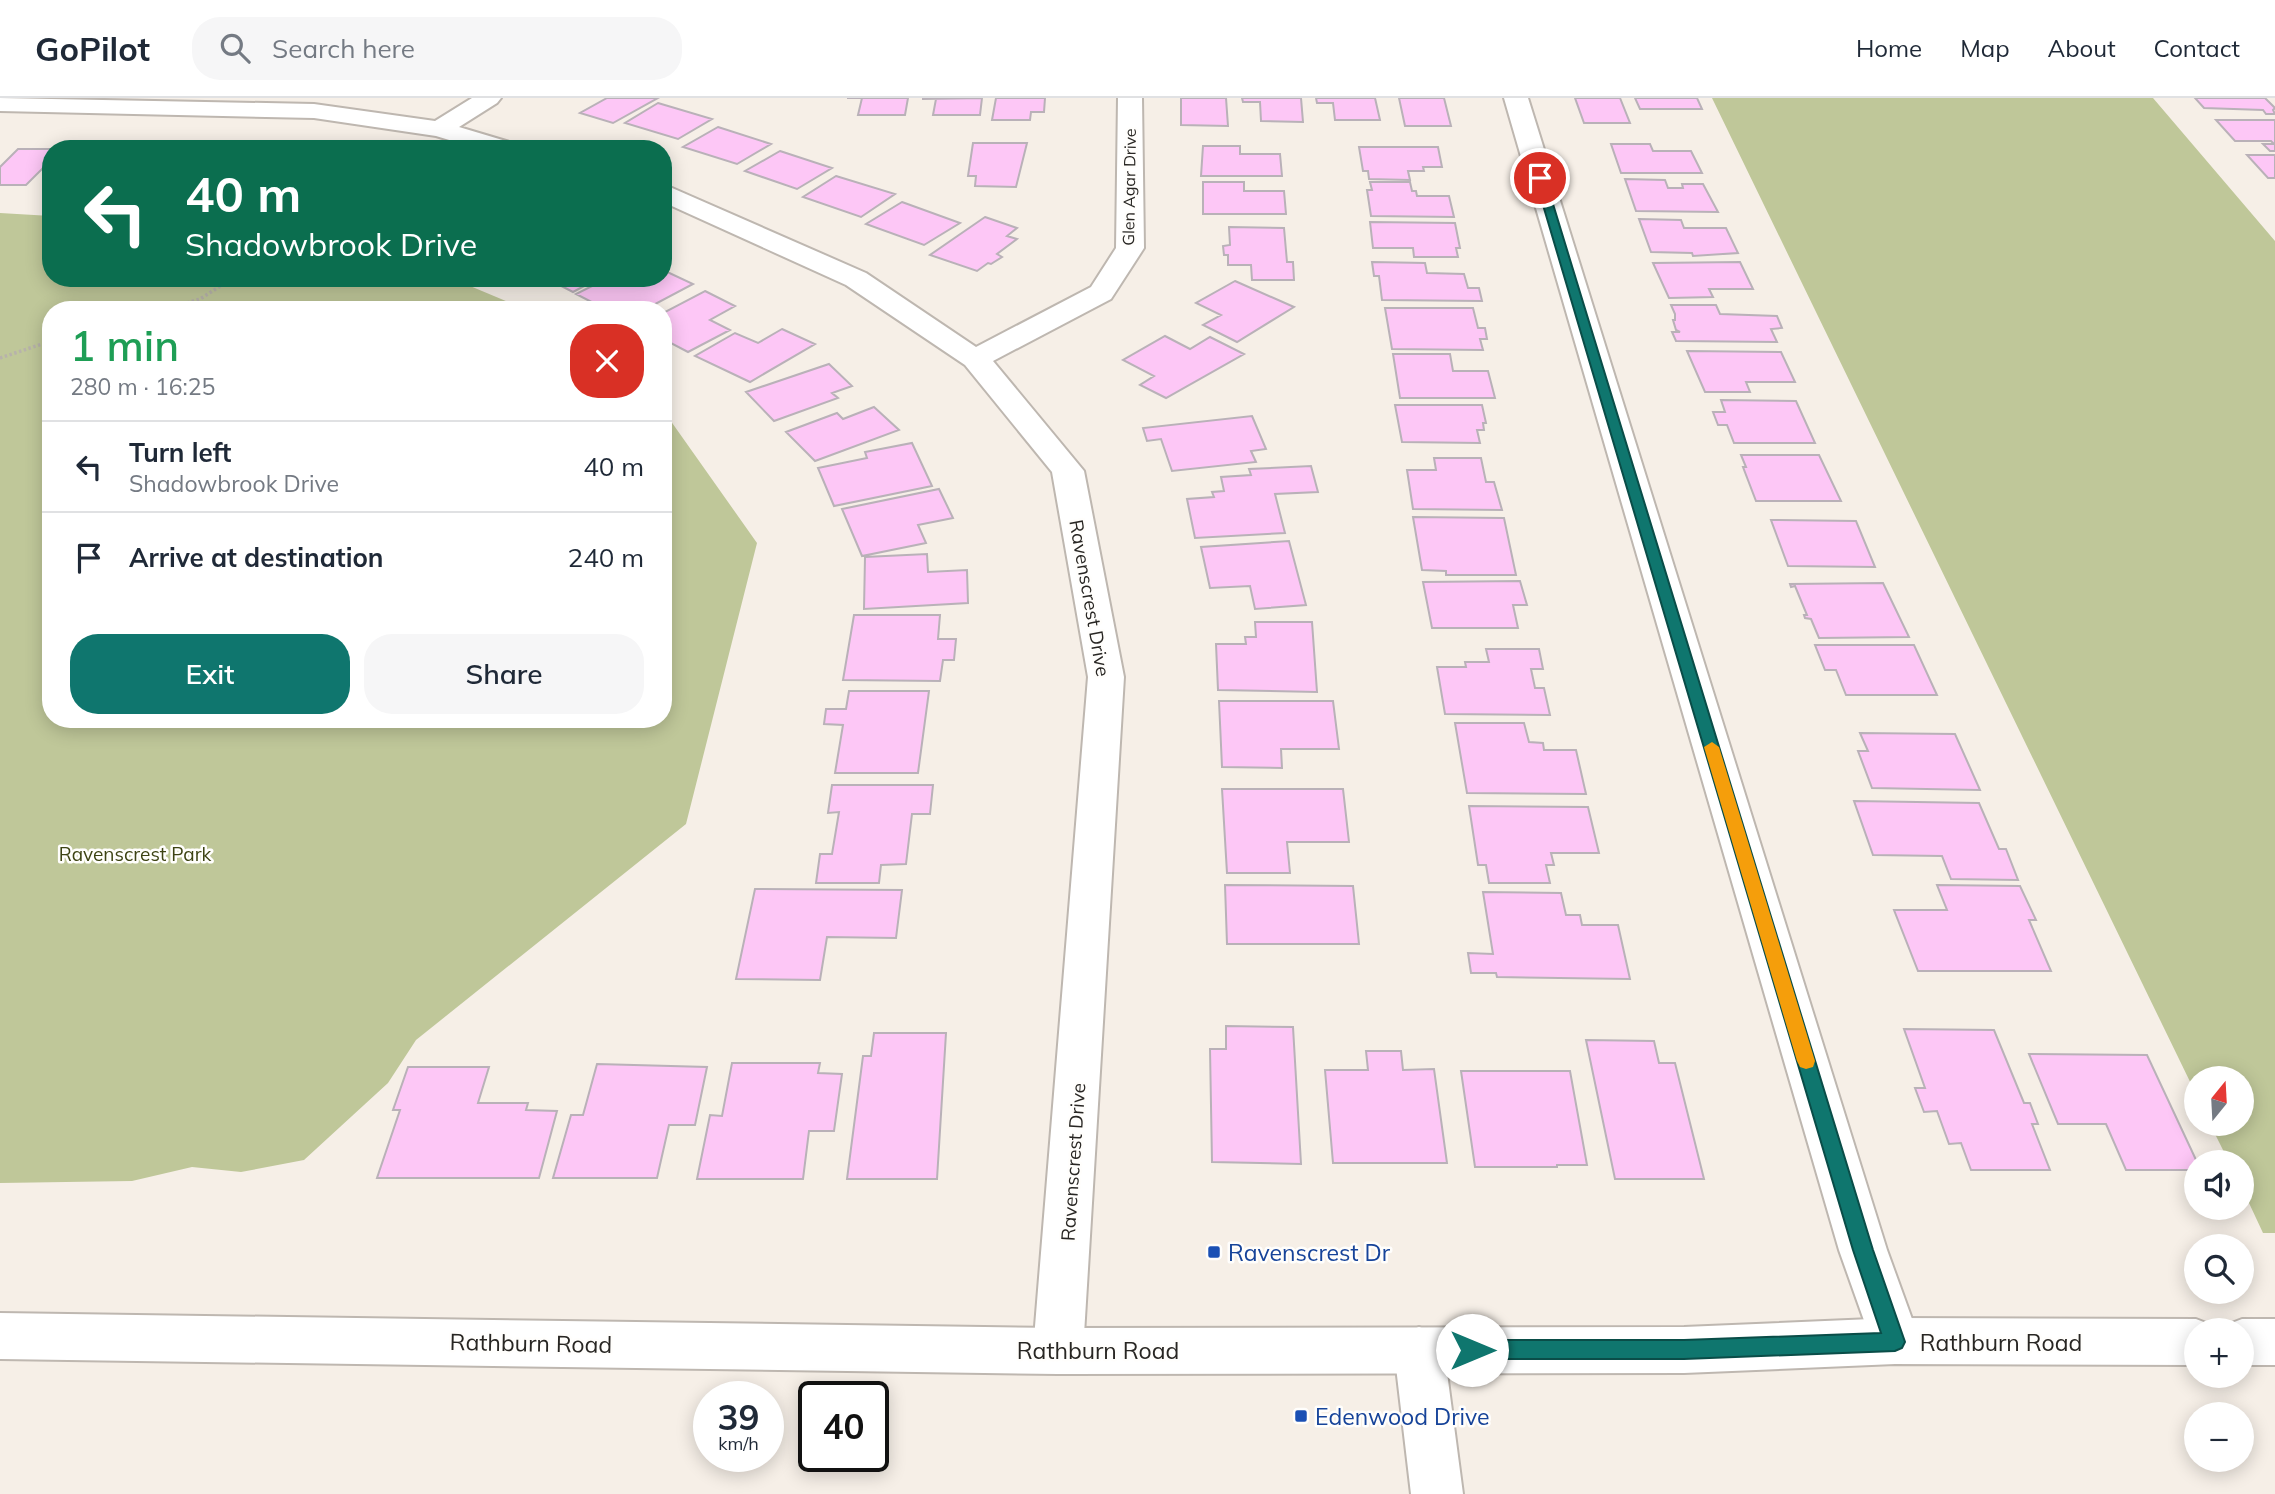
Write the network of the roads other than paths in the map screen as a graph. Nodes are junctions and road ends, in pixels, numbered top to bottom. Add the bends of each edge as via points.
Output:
1 (489, 98) edge
2 (1130, 98) edge
3 (1516, 98) edge
4 (30, 101) edge
5 (0, 104) edge
6 (439, 129) junction
7 (476, 140) edge
8 (672, 196) edge
9 (975, 359) junction
10 (0, 1336) edge
11 (1895, 1342) junction
12 (2184, 1342) edge
13 (2254, 1342) edge
14 (2275, 1342) edge
15 (1058, 1350) junction
16 (1419, 1350) junction
17 (1437, 1494) edge

1 - 6 street
2 - 9 street, Glen Agar Drive via 1130,248 1101,293
3 - 11 street via 1863,1250
4 - 5 street
4 - 6 street via 314,111
6 - 7 street
8 - 9 street, Ravenscrest Drive via 856,279
9 - 15 street, Ravenscrest Drive via 1068,471 1106,677
10 - 15 street, Rathburn Road
11 - 12 street, Rathburn Road
11 - 16 street, Rathburn Road
13 - 14 street
15 - 16 street, Rathburn Road
16 - 17 street

